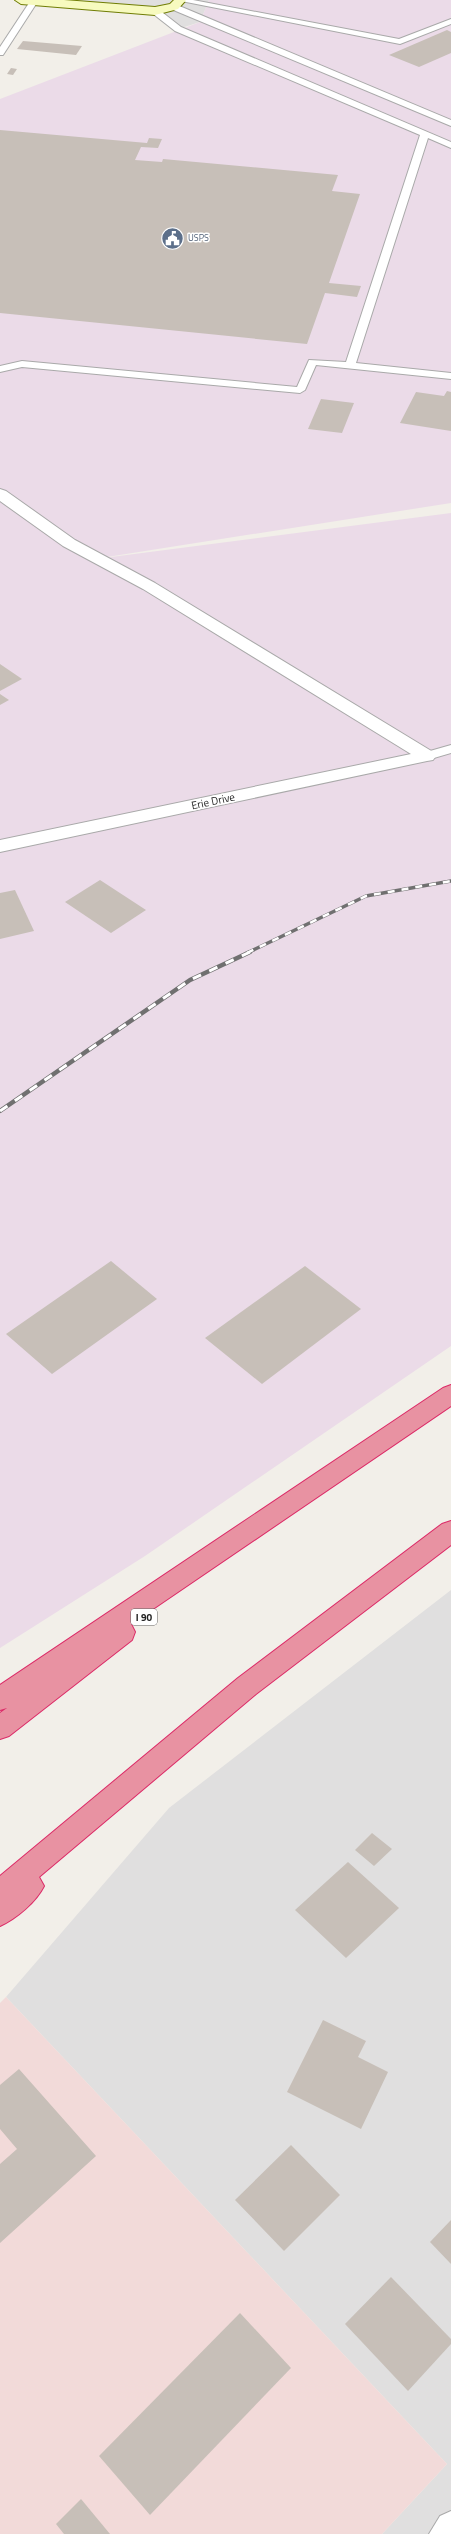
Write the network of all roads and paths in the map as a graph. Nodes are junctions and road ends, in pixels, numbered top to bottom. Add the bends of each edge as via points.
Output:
1 (21, 0) edge
2 (38, 1) edge
3 (178, 2) edge
4 (155, 11) junction
5 (451, 21) edge
6 (0, 53) edge
7 (451, 123) edge
8 (425, 134) junction
9 (451, 145) edge
10 (350, 366) junction
11 (0, 369) edge
12 (451, 376) edge
13 (0, 494) edge
14 (451, 749) edge
15 (426, 756) junction
16 (0, 846) edge
17 (451, 1394) edge
18 (287, 1506) junction
19 (451, 1531) edge
20 (247, 1686) junction
21 (0, 1699) edge
22 (0, 1728) edge
23 (0, 1893) edge
24 (0, 1914) edge
25 (451, 2527) edge
26 (445, 2534) edge

1 - 2 street
2 - 4 street
2 - 6 lane
3 - 4 street
3 - 5 lane via 400,42
3 - 7 lane
4 - 8 lane via 178,30
8 - 9 lane
8 - 10 lane
10 - 11 lane via 313,362 300,390 22,364
10 - 12 lane
13 - 15 street via 69,543 149,586
14 - 15 lane
15 - 16 street, Erie Drive
17 - 18 highway, I 90
18 - 21 highway
18 - 22 highway, I 90
19 - 20 highway
20 - 23 highway
20 - 24 highway
25 - 26 street

